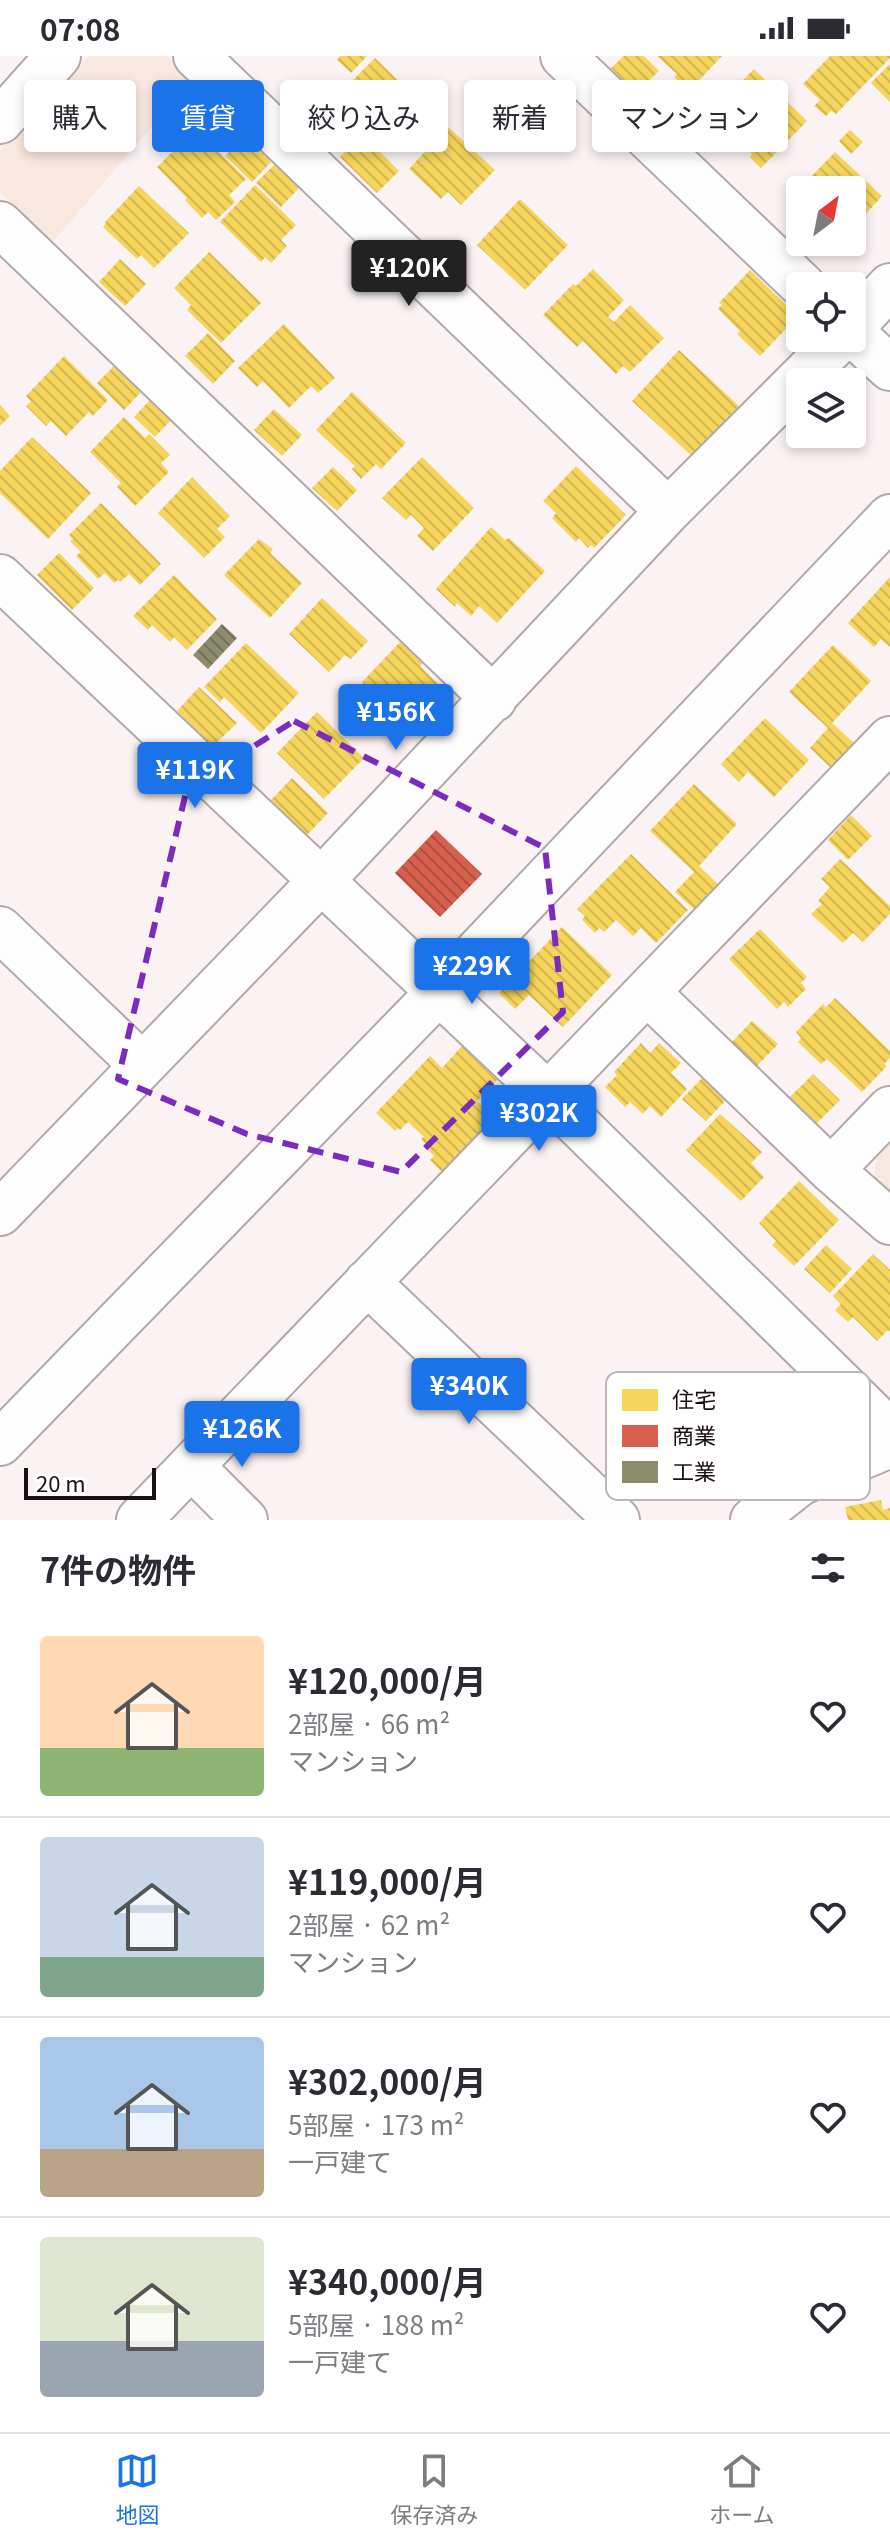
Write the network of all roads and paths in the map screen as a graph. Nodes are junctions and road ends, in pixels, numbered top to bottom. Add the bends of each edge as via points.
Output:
1 (58, 56) edge
2 (196, 56) edge
3 (563, 56) edge
4 (0, 121) edge
5 (0, 224) edge
6 (788, 272) edge
7 (890, 286) edge
8 (866, 314) edge
9 (866, 344) edge
10 (827, 352) edge
11 (890, 368) edge
12 (668, 511) junction
13 (890, 517) edge
14 (0, 577) edge
15 (494, 699) junction
16 (890, 739) edge
17 (320, 882) junction
18 (0, 929) edge
19 (647, 992) junction
20 (438, 993) junction
21 (142, 1065) junction
22 (548, 1095) junction
23 (890, 1109) edge
24 (831, 1170) junction
25 (0, 1213) edge
26 (890, 1222) edge
27 (367, 1282) junction
28 (829, 1372) edge
29 (870, 1412) edge
30 (0, 1443) edge
31 (888, 1446) edge
32 (191, 1466) junction
33 (778, 1500) edge
34 (139, 1520) edge
35 (245, 1520) edge
36 (617, 1520) edge
37 (753, 1520) edge

1 - 4 street
2 - 12 street
3 - 6 street
5 - 15 street
7 - 8 street
9 - 11 street
10 - 12 street
12 - 15 street
13 - 20 street
14 - 17 street
15 - 17 street
16 - 19 street
17 - 20 street
17 - 21 street
18 - 21 street
19 - 22 street
19 - 24 street
20 - 22 street
20 - 30 street
21 - 25 street
22 - 27 street
22 - 28 street
23 - 24 street
24 - 26 street
27 - 32 street
27 - 36 street
29 - 31 street
32 - 34 street
32 - 35 street
33 - 37 street

